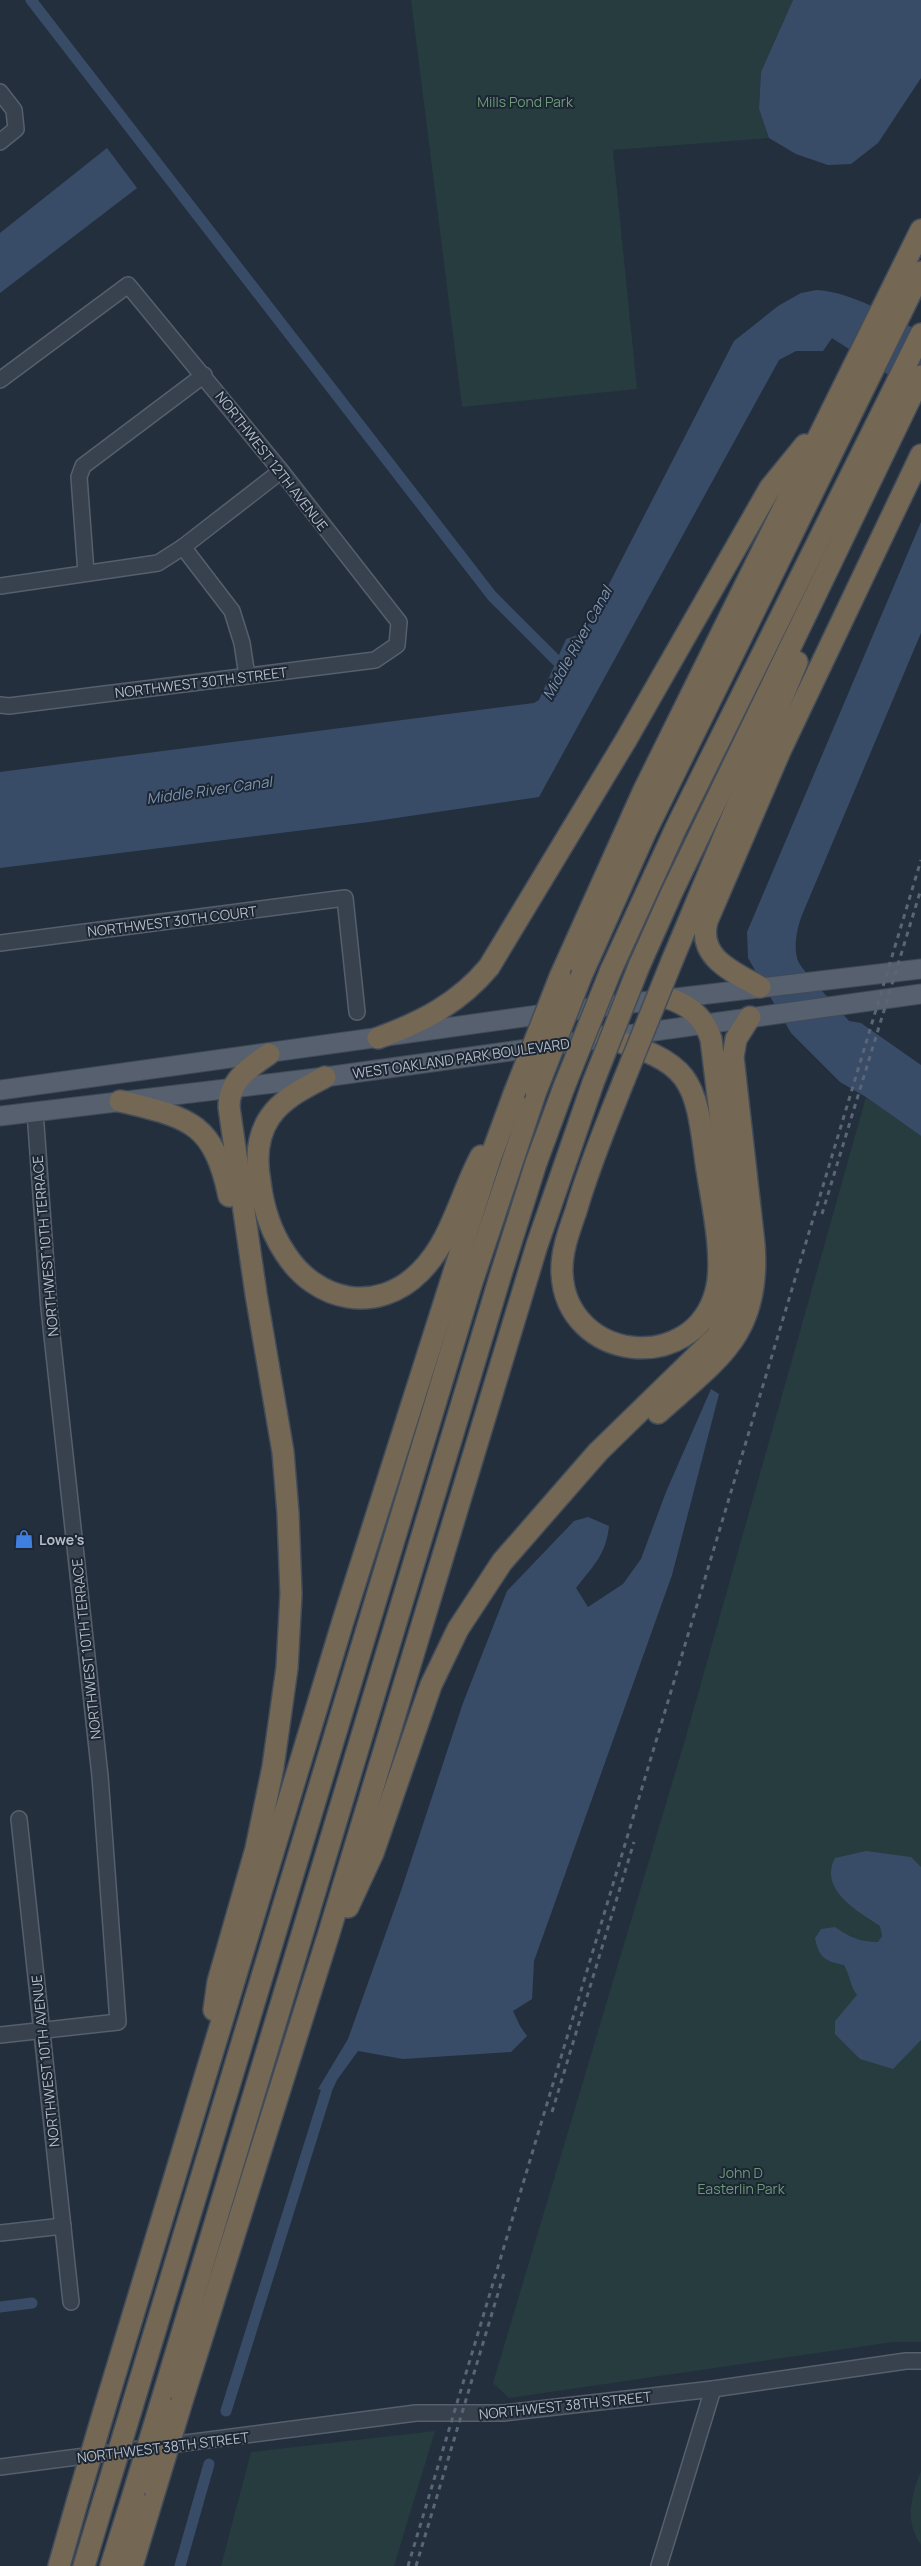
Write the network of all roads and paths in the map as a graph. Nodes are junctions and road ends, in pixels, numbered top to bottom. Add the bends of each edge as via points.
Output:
1 (0, 92) edge
2 (0, 142) edge
3 (921, 230) edge
4 (921, 272) edge
5 (891, 312) junction
6 (921, 334) edge
7 (867, 360) junction
8 (204, 375) junction
9 (913, 379) edge
10 (0, 380) edge
11 (830, 414) junction
12 (921, 455) edge
13 (281, 471) junction
14 (183, 547) junction
15 (86, 573) junction
16 (822, 583) junction
17 (0, 586) edge
18 (397, 645) joint
19 (247, 676) junction
20 (0, 705) edge
21 (0, 943) edge
22 (921, 969) edge
23 (760, 987) junction
24 (921, 994) edge
25 (668, 998) junction
26 (357, 1012) dead end
27 (756, 1016) junction
28 (704, 1023) junction
29 (604, 1037) junction
30 (378, 1038) junction
31 (269, 1054) junction
32 (325, 1077) junction
33 (66, 1082) junction
34 (232, 1089) junction
35 (0, 1090) edge
36 (514, 1094) junction
37 (120, 1101) junction
38 (35, 1112) junction
39 (0, 1116) edge
40 (256, 1294) junction
41 (541, 1518) junction
42 (433, 1587) junction
43 (362, 1736) junction
44 (19, 1819) dead end
45 (267, 1871) junction
46 (310, 1992) junction
47 (42, 2030) junction
48 (0, 2035) edge
49 (241, 2049) junction
50 (204, 2080) junction
51 (63, 2226) junction
52 (0, 2234) edge
53 (71, 2302) dead end
54 (921, 2361) edge
55 (713, 2389) junction
56 (171, 2402) junction
57 (0, 2468) edge
58 (59, 2566) edge
59 (84, 2566) edge
60 (111, 2566) edge
61 (132, 2566) edge
62 (659, 2566) edge

1 - 2 street via 14,110 16,129
3 - 5 highway
4 - 5 highway
5 - 7 highway
6 - 9 highway
7 - 11 highway
7 - 49 highway, bridge via 645,834 582,974 536,1091 474,1277
8 - 10 street, NORTHWEST 12TH AVENUE via 128,285
8 - 13 street, NORTHWEST 12TH AVENUE
8 - 15 street via 83,466 80,477
9 - 16 highway
9 - 43 highway, bridge via 669,842 611,970 536,1163
11 - 30 highway via 770,488 626,740 489,967 445,1008
11 - 36 highway, bridge via 644,790 560,977
12 - 23 highway via 780,751 706,921 705,940 711,955 729,970
13 - 14 street
13 - 18 street, NORTHWEST 12TH AVENUE via 399,622
14 - 15 street via 158,563
14 - 19 street via 232,611 242,643
15 - 17 street
16 - 29 highway, bridge via 792,677 672,961 624,1080 596,1152 563,1257 563,1282 574,1311 589,1329 612,1343 643,1349 675,1340 696,1326 707,1312 718,1282 717,1248 699,1112 691,1090 678,1070 666,1060 646,1050
16 - 42 highway, bridge via 672,892 593,1082 549,1206
18 - 19 street, NORTHWEST 30TH STREET via 375,660
19 - 20 street, NORTHWEST 30TH STREET
21 - 26 street, NORTHWEST 30TH COURT via 345,898
22 - 23 main road
23 - 25 main road
24 - 27 main road, WEST OAKLAND PARK BOULEVARD
25 - 28 highway via 690,1008
25 - 30 main road
27 - 28 main road, WEST OAKLAND PARK BOULEVARD
27 - 41 highway via 738,1034 733,1051 755,1254 755,1282 746,1317 738,1335 718,1358
28 - 29 main road, WEST OAKLAND PARK BOULEVARD
28 - 41 highway via 712,1045 738,1250 739,1271 734,1300 717,1336 598,1452
29 - 32 main road, WEST OAKLAND PARK BOULEVARD
30 - 31 main road
31 - 33 main road
31 - 34 highway via 243,1073
32 - 34 main road, WEST OAKLAND PARK BOULEVARD
32 - 36 highway via 292,1095 270,1117 259,1142 259,1176 270,1222 291,1262 321,1289 355,1299 390,1293 414,1278 428,1264 449,1231 467,1182
33 - 35 main road
33 - 38 main road via 46,1095
34 - 37 main road, WEST OAKLAND PARK BOULEVARD
34 - 40 highway via 230,1116
36 - 45 highway via 489,1162 361,1564
37 - 38 main road, WEST OAKLAND PARK BOULEVARD
37 - 40 highway via 174,1115 198,1128 209,1141 224,1171 239,1240
38 - 39 main road, WEST OAKLAND PARK BOULEVARD
38 - 47 street, NORTHWEST 10TH TERRACE via 48,1298 100,1778 118,2022
40 - 50 highway via 285,1470 291,1555 289,1644 281,1721 267,1802 218,1982
41 - 46 highway via 490,1579 447,1649 424,1703 373,1853
42 - 43 highway
42 - 46 highway
43 - 56 highway
44 - 47 street, NORTHWEST 10TH AVENUE
45 - 49 highway
45 - 50 highway
46 - 56 highway
47 - 48 street
47 - 51 street, NORTHWEST 10TH AVENUE
49 - 59 highway, bridge
50 - 58 highway, bridge
51 - 52 street
51 - 53 street, NORTHWEST 10TH AVENUE
54 - 55 street, NORTHWEST 38TH STREET
55 - 57 street, NORTHWEST 38TH STREET via 504,2413 416,2413
55 - 62 street
56 - 60 highway, bridge via 134,2492
56 - 61 highway, bridge via 155,2490

